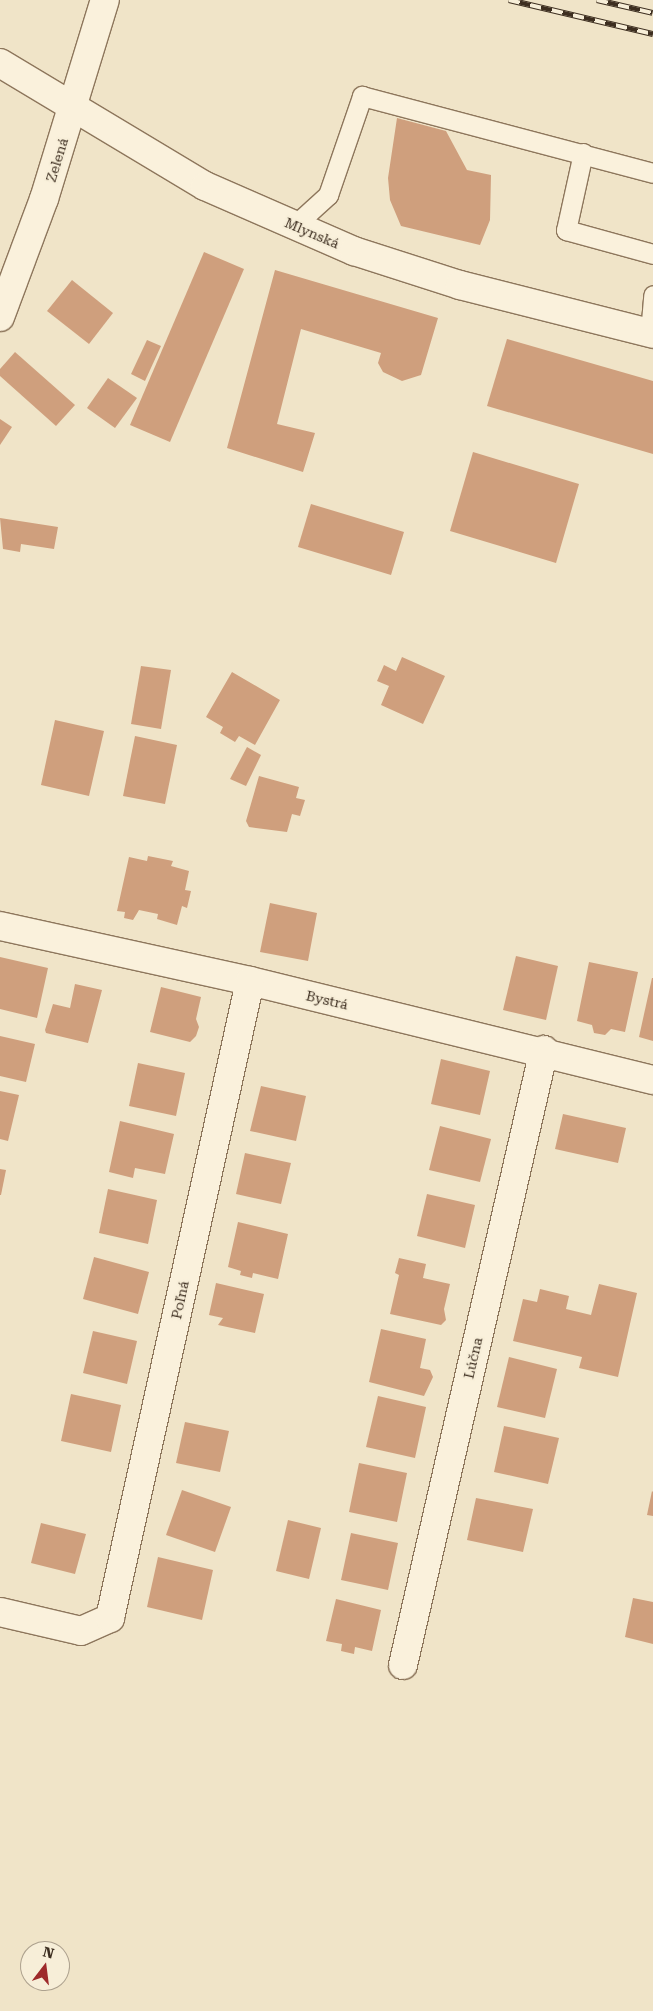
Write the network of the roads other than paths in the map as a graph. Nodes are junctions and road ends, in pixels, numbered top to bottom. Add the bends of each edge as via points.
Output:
1 (105, 0) edge
2 (0, 63) edge
3 (73, 106) junction
4 (583, 153) junction
5 (653, 173) edge
6 (295, 225) junction
7 (653, 254) edge
8 (653, 296) edge
9 (0, 316) edge
10 (651, 333) edge
11 (0, 926) edge
12 (250, 981) junction
13 (544, 1050) junction
14 (653, 1080) edge
15 (0, 1612) edge
16 (403, 1666) dead end

1 - 3 street, Zelená
2 - 3 street, Mlynská
3 - 6 street, Mlynská via 204,186
3 - 9 street, Zelená via 44,199
4 - 5 lane
4 - 6 lane via 362,96 328,195
4 - 7 lane via 566,230
6 - 10 street, Mlynská via 407,269
8 - 10 lane
11 - 12 street, Bystrá
12 - 13 street, Bystrá
12 - 15 street, Poľná via 110,1618 81,1631
13 - 14 street, Bystrá
13 - 16 street, Lúčna

